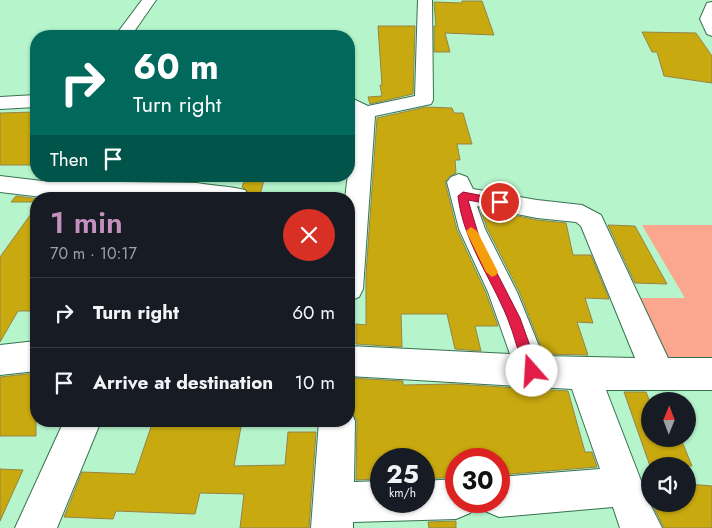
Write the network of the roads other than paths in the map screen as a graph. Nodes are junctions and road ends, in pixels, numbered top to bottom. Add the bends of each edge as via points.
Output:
1 (149, 0) edge
2 (425, 0) edge
3 (712, 6) edge
4 (127, 30) edge
5 (712, 31) edge
6 (30, 101) edge
7 (0, 102) edge
8 (357, 107) edge
9 (355, 154) edge
10 (0, 184) edge
11 (202, 192) edge
12 (30, 357) edge
13 (0, 360) edge
14 (355, 361) edge
15 (532, 371) junction
16 (583, 374) junction
17 (658, 374) junction
18 (712, 374) edge
19 (80, 427) edge
20 (337, 427) edge
21 (624, 486) junction
22 (510, 496) edge
23 (370, 508) edge
24 (332, 515) edge
25 (36, 528) edge
26 (640, 528) edge

1 - 4 street
2 - 8 street via 424,100
3 - 5 street via 707,16 707,25
6 - 7 street
8 - 9 street
10 - 11 street via 42,189
12 - 13 street
14 - 15 street
15 - 16 street
15 - 17 street via 513,318 474,240 461,189 538,209 582,214 592,220
16 - 17 street
16 - 21 street
17 - 18 street
19 - 25 street
20 - 24 street
21 - 22 street
21 - 26 street
23 - 24 street

